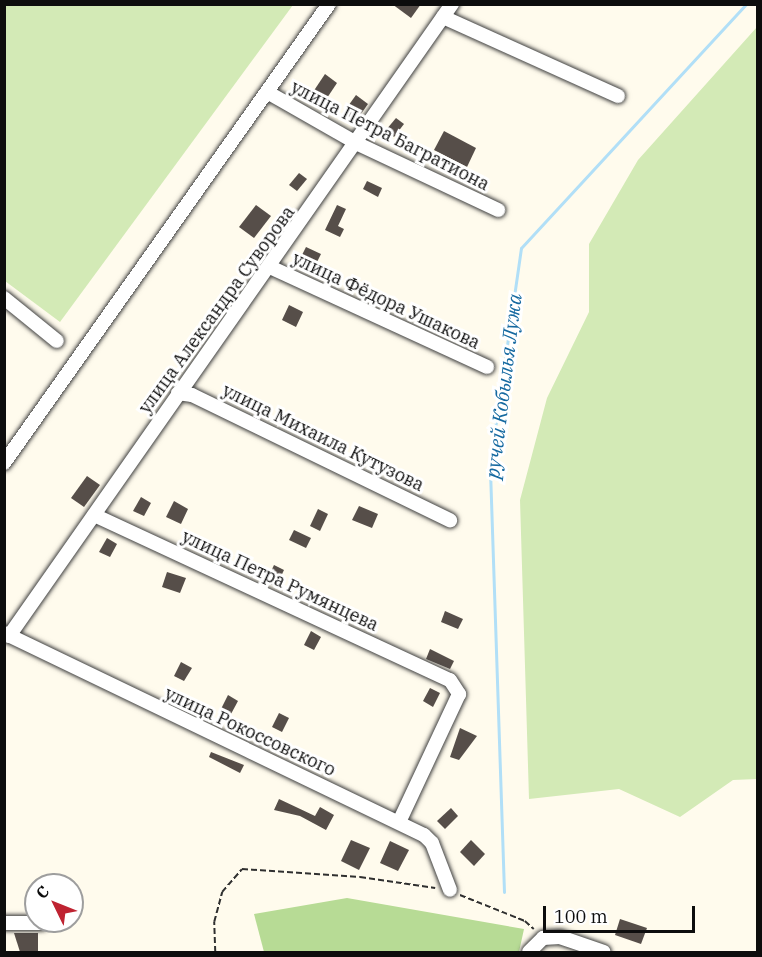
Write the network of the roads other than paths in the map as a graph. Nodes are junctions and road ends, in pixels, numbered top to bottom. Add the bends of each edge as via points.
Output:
1 (329, 4) edge
2 (452, 4) edge
3 (443, 16) junction
4 (267, 92) junction
5 (618, 96) dead end
6 (358, 144) junction
7 (498, 210) dead end
8 (270, 267) junction
9 (4, 298) edge
10 (57, 341) dead end
11 (487, 367) dead end
12 (178, 393) junction
13 (4, 463) edge
14 (94, 515) junction
15 (450, 520) dead end
16 (7, 635) edge
17 (399, 822) junction
18 (450, 890) road end
19 (4, 922) edge
20 (24, 923) edge
21 (530, 952) edge
22 (604, 952) edge

1 - 4 street
2 - 3 street, улица Александра Суворова
3 - 5 street
3 - 6 street, улица Александра Суворова
4 - 6 street, улица Петра Багратиона
4 - 13 street
6 - 7 street, улица Петра Багратиона
6 - 8 street, улица Александра Суворова
8 - 11 street, улица Фёдора Ушакова
8 - 12 street, улица Александра Суворова
9 - 10 street
12 - 14 street, улица Александра Суворова
12 - 15 street, улица Михаила Кутузова via 192,395
14 - 16 street, улица Александра Суворова
14 - 17 street, улица Петра Румянцева via 450,680 459,694
16 - 17 street, улица Рокоссовского
17 - 18 street, улица Рокоссовского via 432,843
19 - 20 street
21 - 22 street via 543,938 560,938

